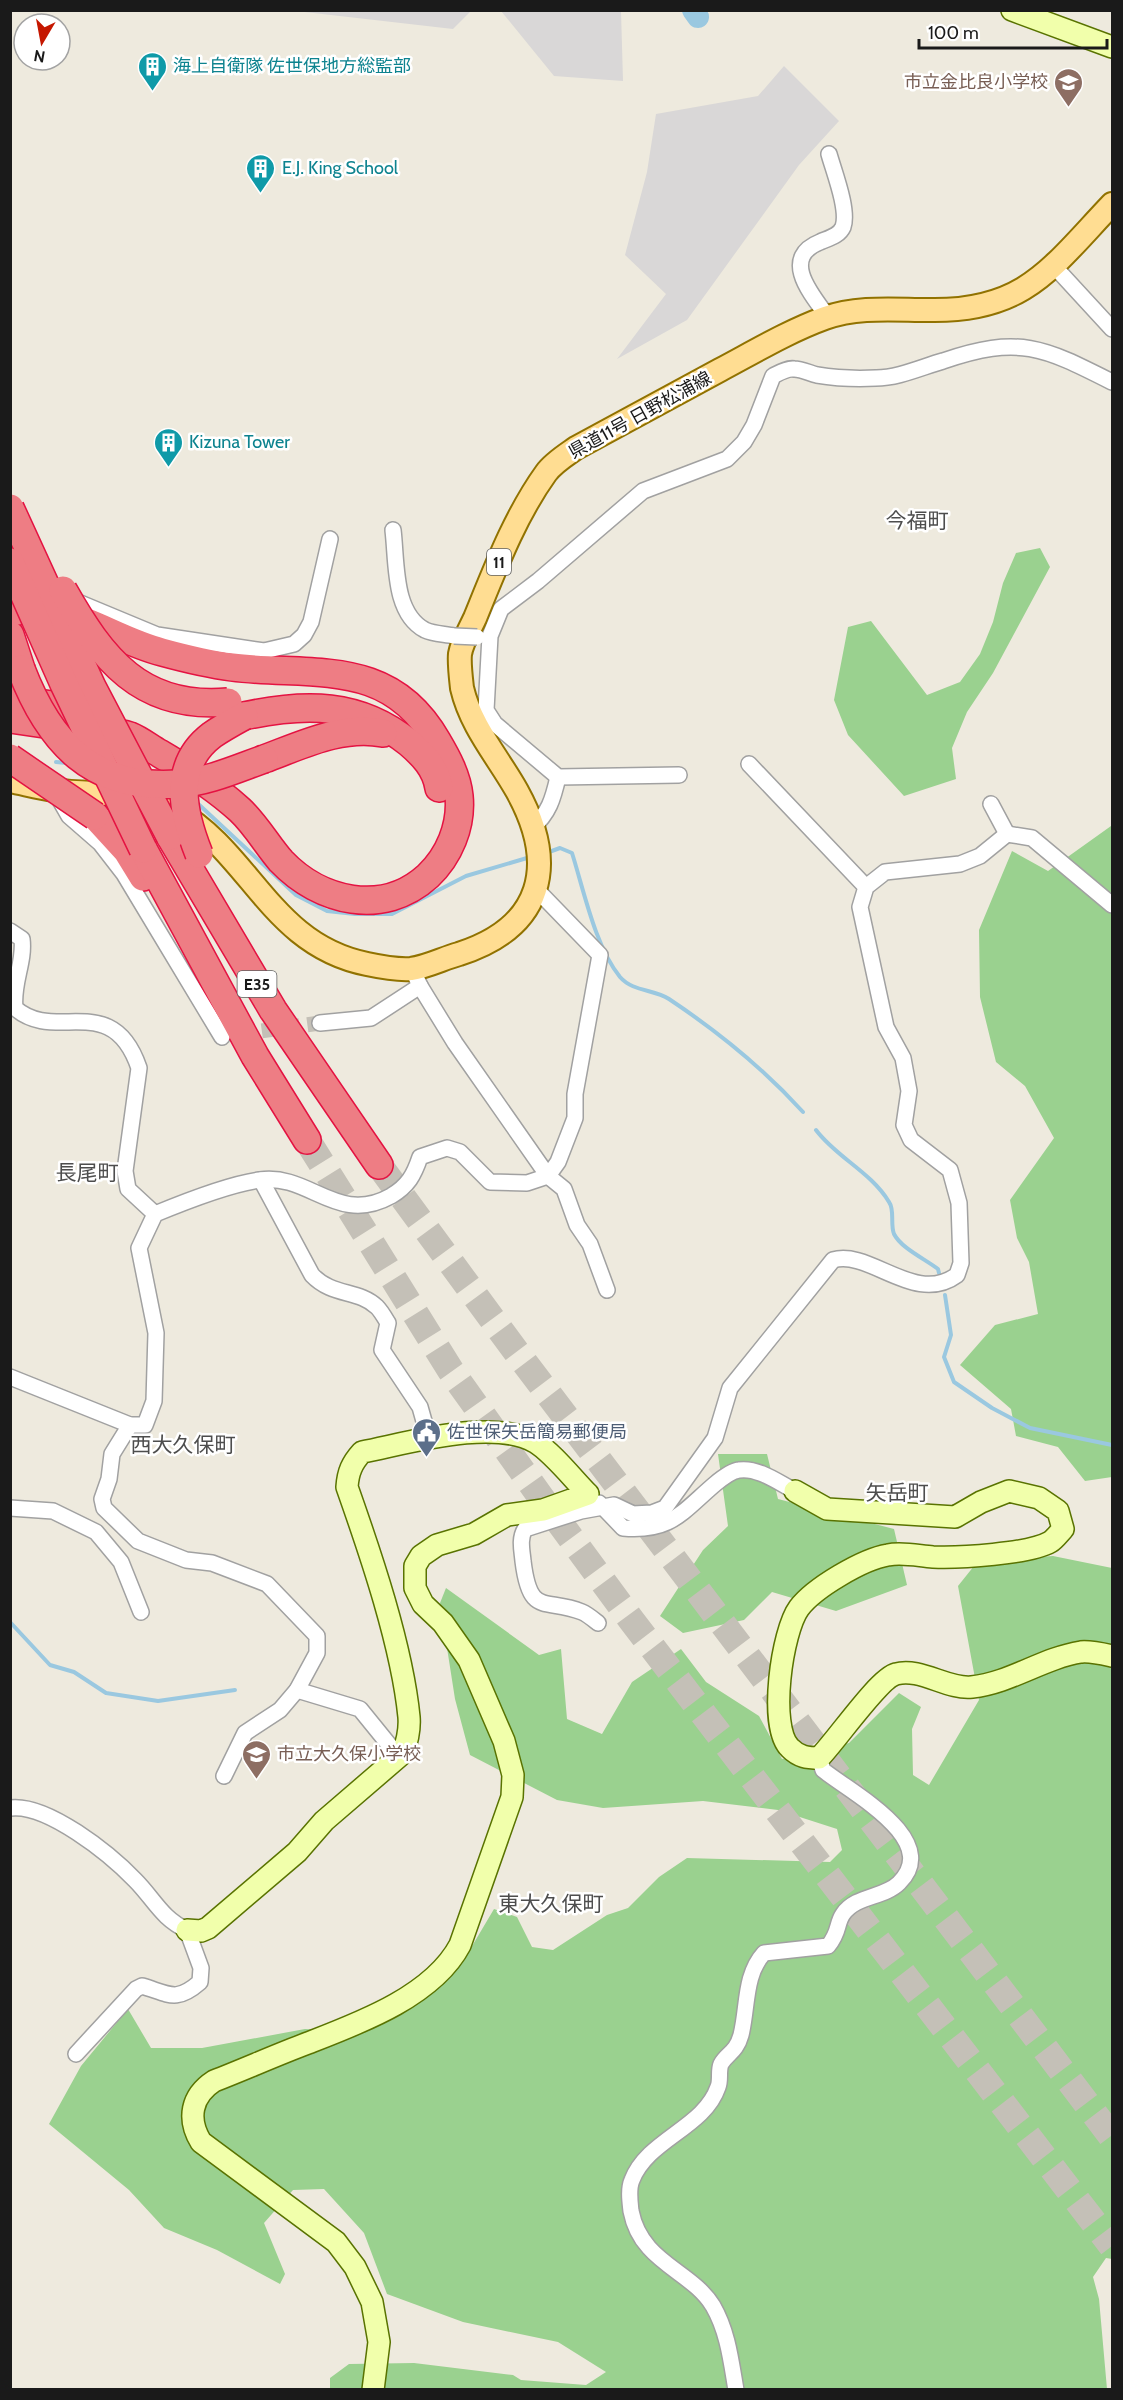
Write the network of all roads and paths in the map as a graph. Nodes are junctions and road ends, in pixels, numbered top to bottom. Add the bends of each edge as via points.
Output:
1 (1012, 10) edge
2 (1113, 47) edge
3 (830, 154) dead end
4 (1113, 204) edge
5 (1054, 266) junction
6 (828, 317) junction
7 (1113, 329) edge
8 (1113, 382) edge
9 (10, 487) edge
10 (10, 508) edge
11 (393, 530) dead end
12 (330, 539) dead end
13 (10, 562) edge
14 (10, 582) edge
15 (10, 612) edge
16 (10, 635) edge
17 (483, 637) junction
18 (10, 699) edge
19 (236, 709) junction
20 (10, 719) edge
21 (435, 736) junction
22 (401, 737) junction
23 (112, 757) junction
24 (10, 758) edge
25 (749, 764) dead end
26 (679, 775) dead end
27 (558, 777) junction
28 (10, 781) edge
29 (55, 790) junction
30 (992, 804) dead end
31 (532, 828) junction
32 (1006, 834) junction
33 (866, 887) junction
34 (537, 890) junction
35 (1113, 904) edge
36 (10, 931) edge
37 (416, 977) junction
38 (320, 1023) tunnel mouth
39 (222, 1037) dead end
40 (255, 1056) junction
41 (352, 1126) junction
42 (307, 1140) tunnel mouth
43 (379, 1165) tunnel mouth
44 (548, 1176) junction
45 (261, 1180) junction
46 (155, 1214) junction
47 (607, 1290) dead end
48 (10, 1377) edge
49 (130, 1425) junction
50 (429, 1439) junction
51 (795, 1491) joint
52 (596, 1500) junction
53 (10, 1508) edge
54 (141, 1612) dead end
55 (598, 1623) dead end
56 (1113, 1656) edge
57 (297, 1690) junction
58 (399, 1757) junction
59 (819, 1758) junction
60 (224, 1776) dead end
61 (10, 1809) edge
62 (187, 1930) junction
63 (76, 2054) dead end
64 (373, 2390) edge
65 (736, 2390) edge

1 - 2 street
3 - 6 street via 844,211 842,229 803,252 801,261 806,289
4 - 5 main road, 県道11号 日野松浦線 / 11
5 - 6 main road, 県道11号 日野松浦線 / 11 via 1018,294 986,307 960,311 870,309
5 - 7 street
6 - 31 main road, 県道11号 日野松浦線 / 11 via 783,336 576,448 548,469 523,508 460,654 462,688 479,733 518,792
8 - 17 street via 1069,360 1027,347 1005,346 981,348 910,372 878,378 785,370 773,376 754,425 727,459 636,496 501,609
9 - 19 highway, bridge via 74,610 114,663 139,685 171,700
10 - 23 highway, E35, bridge via 64,629
11 - 17 street, bridge via 402,602 410,619 427,632
12 - 14 street via 311,622 304,635 294,644 264,651 157,635 81,602
13 - 23 highway, E35, bridge
15 - 21 highway, bridge via 28,608 54,610 159,652 231,667 315,670 364,679 399,696
16 - 22 highway, bridge via 35,706 57,737 90,765 113,775 150,784 178,784 213,777 324,737 349,732
17 - 27 street via 486,710 495,724
18 - 22 highway via 95,711 162,733 205,758 239,786 313,867 350,884 371,884 407,871 431,846 439,826 438,781 426,757
19 - 21 highway via 311,691 332,692 362,697 389,708
19 - 22 highway via 309,707 342,712 375,719
19 - 41 highway, bridge via 192,758 183,805 199,854 243,941 318,1059
20 - 21 highway via 130,736 197,775 233,804 282,862 306,882 327,895 370,901 417,886 434,870 453,838 459,796 452,767
23 - 40 highway, E35, bridge via 143,849
23 - 41 highway, E35, bridge via 170,836 273,1010
24 - 40 highway, bridge via 95,816 128,851
25 - 33 street
26 - 27 street
27 - 31 street via 545,816
28 - 29 main road, 県道11号 日野松浦線 / 11
29 - 37 main road, 県道11号 日野松浦線 / 11 via 138,796 172,808 220,845 281,919 317,946 346,960
29 - 39 street via 69,816 100,843 124,874
30 - 32 street
31 - 34 main road, 県道11号 日野松浦線 / 11 via 539,860
32 - 33 street via 980,856 960,864 885,872
32 - 35 street via 1032,838
33 - 52 street via 860,907 863,928 886,1027 903,1058 909,1091 904,1125 911,1140 950,1170 958,1203 961,1263 957,1275 938,1285 907,1281 844,1257 833,1260 730,1388 715,1438 665,1508 633,1514
34 - 37 main road, 県道11号 日野松浦線 / 11 via 508,931
34 - 44 street via 600,956 575,1094 575,1118 558,1162
36 - 46 street via 22,939 24,949 13,993 15,1008 26,1018 98,1022 119,1033 134,1053 139,1068 125,1171 128,1188
37 - 38 street via 371,1018
37 - 44 street via 466,1060
40 - 42 highway, E35
41 - 43 highway, E35
44 - 45 street via 527,1183 490,1182 460,1152 447,1148 420,1157 414,1177 377,1204 354,1207 285,1181
44 - 47 street via 564,1189
45 - 46 street
45 - 50 street via 312,1275 323,1287 362,1297 388,1323 382,1350 420,1407
46 - 49 street via 139,1248 156,1333 154,1401 145,1425
48 - 49 street
49 - 57 street via 112,1454 102,1498 104,1508 138,1541 267,1584 286,1601 317,1636 317,1653
50 - 52 street via 485,1432 518,1436 537,1443
50 - 58 street via 362,1452 347,1473 347,1487 395,1645 410,1719 407,1743
51 - 52 street via 758,1472 738,1470 720,1480 673,1521 647,1530 623,1528
51 - 59 street via 827,1509 955,1517 1009,1491 1039,1498 1058,1511 1063,1529 1050,1542 1007,1553 951,1558 888,1555 840,1577 813,1595 798,1610 784,1653 778,1709 789,1748 804,1758
52 - 55 street via 525,1529 521,1545 524,1571 534,1600 582,1612
52 - 64 street via 507,1515 474,1534 437,1545 421,1556 415,1566 415,1588 423,1604 443,1623 470,1660 504,1741 513,1774 512,1797 502,1830 451,1963 398,2002 349,2028 214,2081 204,2088 191,2117 201,2142 336,2242 355,2267 372,2302 379,2342
53 - 54 street via 53,1511 96,1532 121,1562
56 - 59 street via 1082,1652 970,1688 896,1674 877,1687
57 - 58 street via 360,1709
57 - 60 street via 280,1710 245,1733
58 - 62 street via 208,1928
59 - 65 street via 823,1770 897,1827 910,1847 910,1863 900,1883 860,1900 843,1914 837,1936 828,1946 764,1953 754,1964 741,2034 736,2050 721,2064 718,2087 694,2119 642,2163 632,2181 629,2200 633,2220 648,2248 712,2306 728,2339
61 - 62 street via 28,1808 95,1844 135,1879 171,1923
62 - 63 street via 201,1968 200,1982 178,1996 142,1986 136,1989

